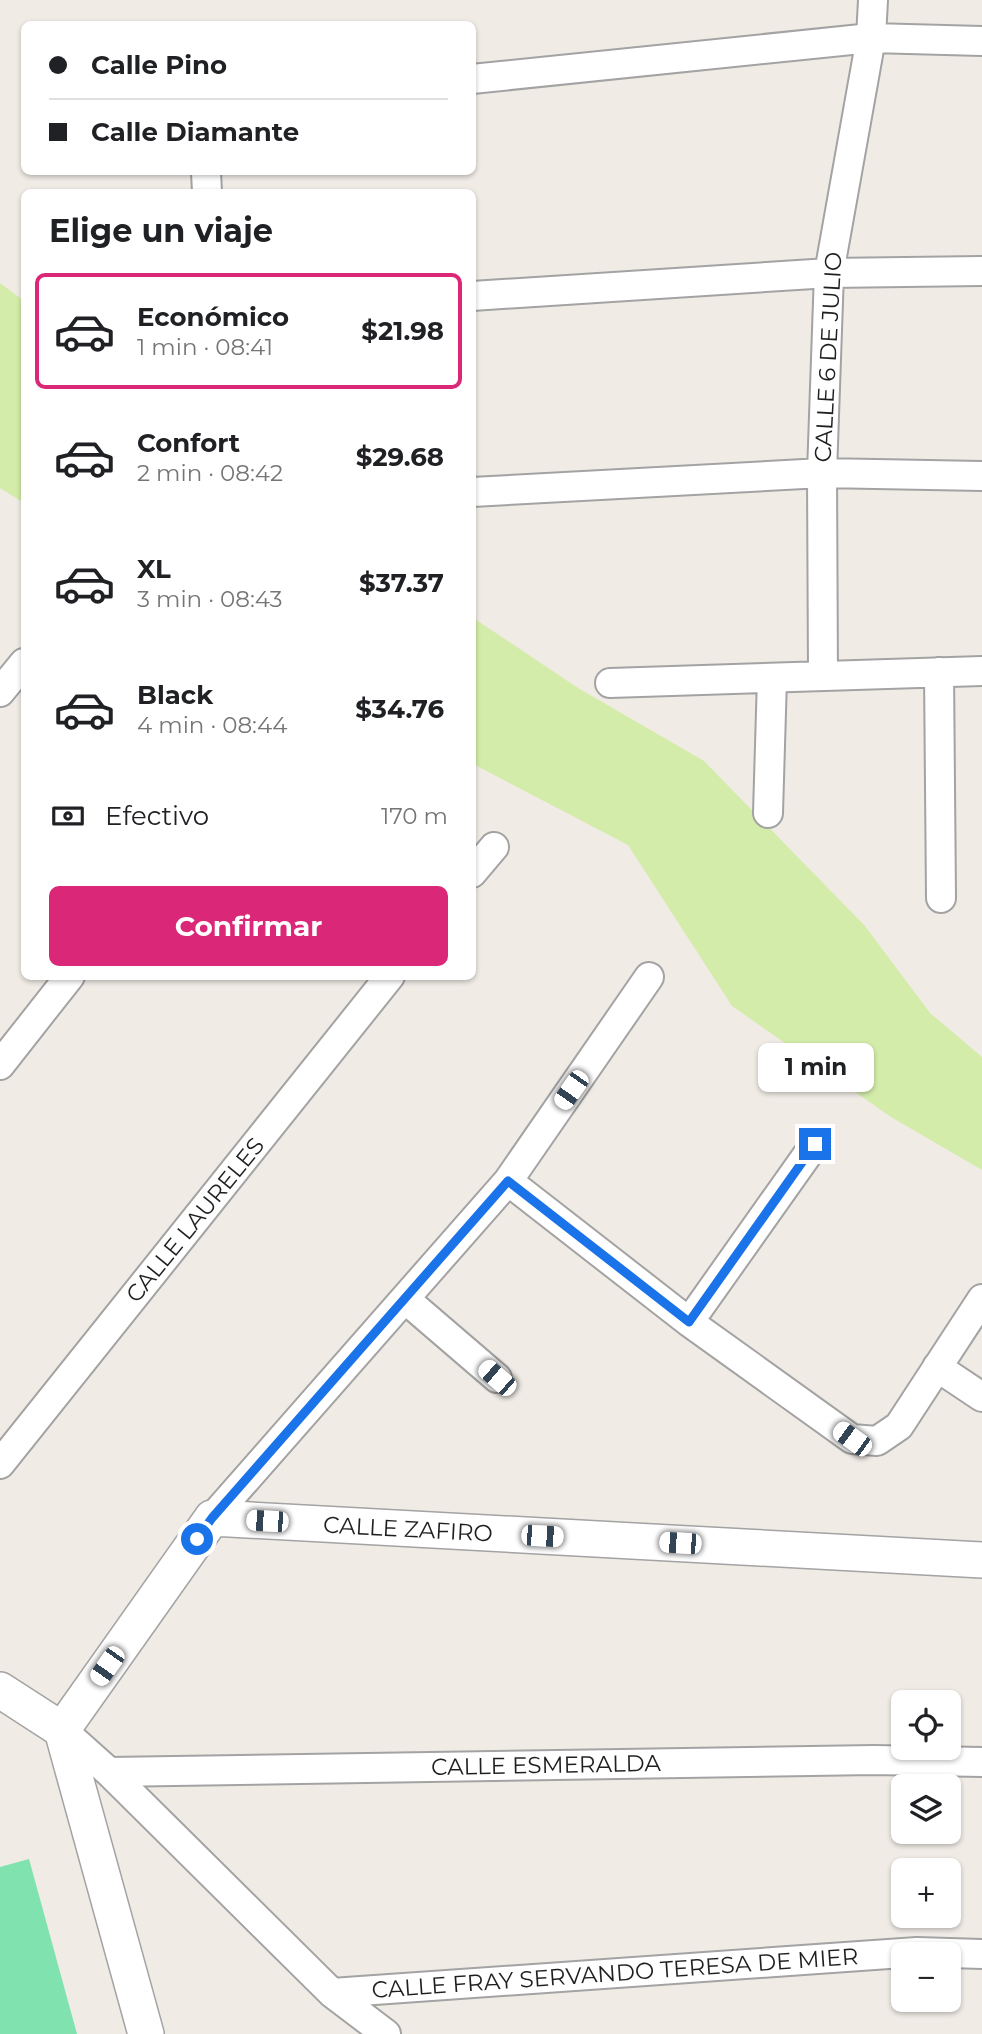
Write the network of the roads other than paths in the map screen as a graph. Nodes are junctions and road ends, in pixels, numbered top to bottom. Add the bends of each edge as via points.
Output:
1 (873, 0) edge
2 (871, 38) junction
3 (982, 41) edge
4 (476, 79) edge
5 (982, 271) edge
6 (829, 273) junction
7 (476, 296) edge
8 (822, 473) junction
9 (982, 476) edge
10 (476, 492) edge
11 (21, 667) edge
12 (982, 671) edge
13 (939, 672) junction
14 (823, 676) junction
15 (772, 677) junction
16 (610, 683) dead end
17 (0, 692) edge
18 (768, 813) dead end
19 (494, 847) dead end
20 (476, 868) edge
21 (941, 898) dead end
22 (649, 977) dead end
23 (67, 980) edge
24 (387, 980) edge
25 (0, 1065) edge
26 (815, 1144) dead end
27 (508, 1181) junction
28 (405, 1298) junction
29 (981, 1303) edge
30 (689, 1322) junction
31 (937, 1367) junction
32 (497, 1378) dead end
33 (982, 1397) edge
34 (0, 1464) edge
35 (212, 1518) junction
36 (982, 1560) edge
37 (0, 1690) edge
38 (62, 1730) junction
39 (982, 1762) edge
40 (109, 1772) junction
41 (982, 1954) edge
42 (332, 1993) junction
43 (146, 2034) edge
44 (386, 2034) edge

1 - 2 street, CALLE 6 DE JULIO
2 - 3 street
2 - 4 street
2 - 6 street, CALLE 6 DE JULIO
5 - 6 street
6 - 7 street
6 - 8 street, CALLE 6 DE JULIO
8 - 9 street
8 - 10 street
8 - 14 street, CALLE 6 DE JULIO
11 - 17 street
12 - 13 street
13 - 14 street
13 - 21 street
14 - 15 street
15 - 16 street
15 - 18 street
19 - 20 street
22 - 27 street
23 - 25 street
24 - 34 street, CALLE LAURELES
26 - 30 street
27 - 28 street
27 - 30 street
28 - 32 street
28 - 35 street
29 - 31 street
30 - 31 street via 852,1439 877,1441 899,1426
31 - 33 street
35 - 36 street, CALLE ZAFIRO
35 - 38 street
37 - 38 street
38 - 40 street
38 - 43 street
39 - 40 street, CALLE ESMERALDA
40 - 42 street
41 - 42 street, CALLE FRAY SERVANDO TERESA DE MIER via 917,1952
42 - 44 street

